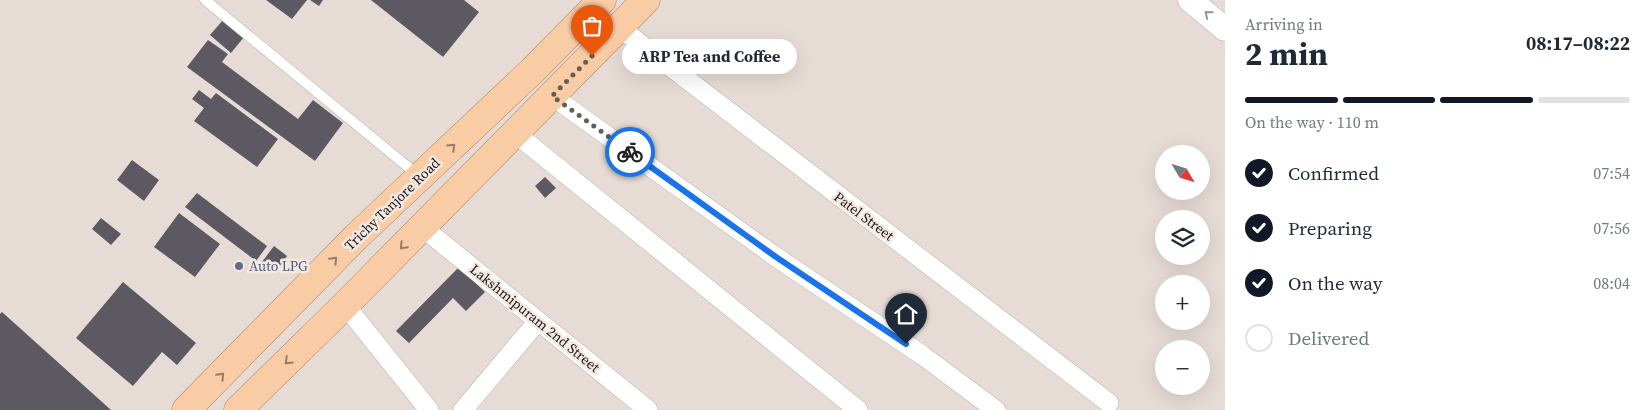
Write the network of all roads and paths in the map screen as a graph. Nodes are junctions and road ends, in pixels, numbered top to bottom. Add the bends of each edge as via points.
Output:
1 (205, 0) edge
2 (602, 0) edge
3 (646, 0) edge
4 (1190, 0) edge
5 (620, 28) junction
6 (1225, 28) edge
7 (552, 96) junction
8 (515, 133) junction
9 (420, 177) junction
10 (422, 227) junction
11 (345, 306) junction
12 (538, 321) junction
13 (1109, 403) dead end
14 (186, 410) edge
15 (238, 410) edge
16 (429, 410) edge
17 (463, 410) edge
18 (648, 410) edge
19 (858, 410) edge
20 (996, 410) edge

1 - 9 lane
9 -> 2 highway, Trichy Tanjore Road
3 - 5 highway
6 -> 4 street
5 - 7 highway
5 - 13 street, Patel Street
7 - 8 highway
7 - 20 street
8 - 10 highway
8 - 19 street
14 -> 9 highway, Trichy Tanjore Road via 356,237
10 -> 11 highway
10 - 12 street, Lakshmipuram 2nd Street
11 -> 15 highway
11 - 16 street
12 - 17 street
12 - 18 street, Lakshmipuram 2nd Street

